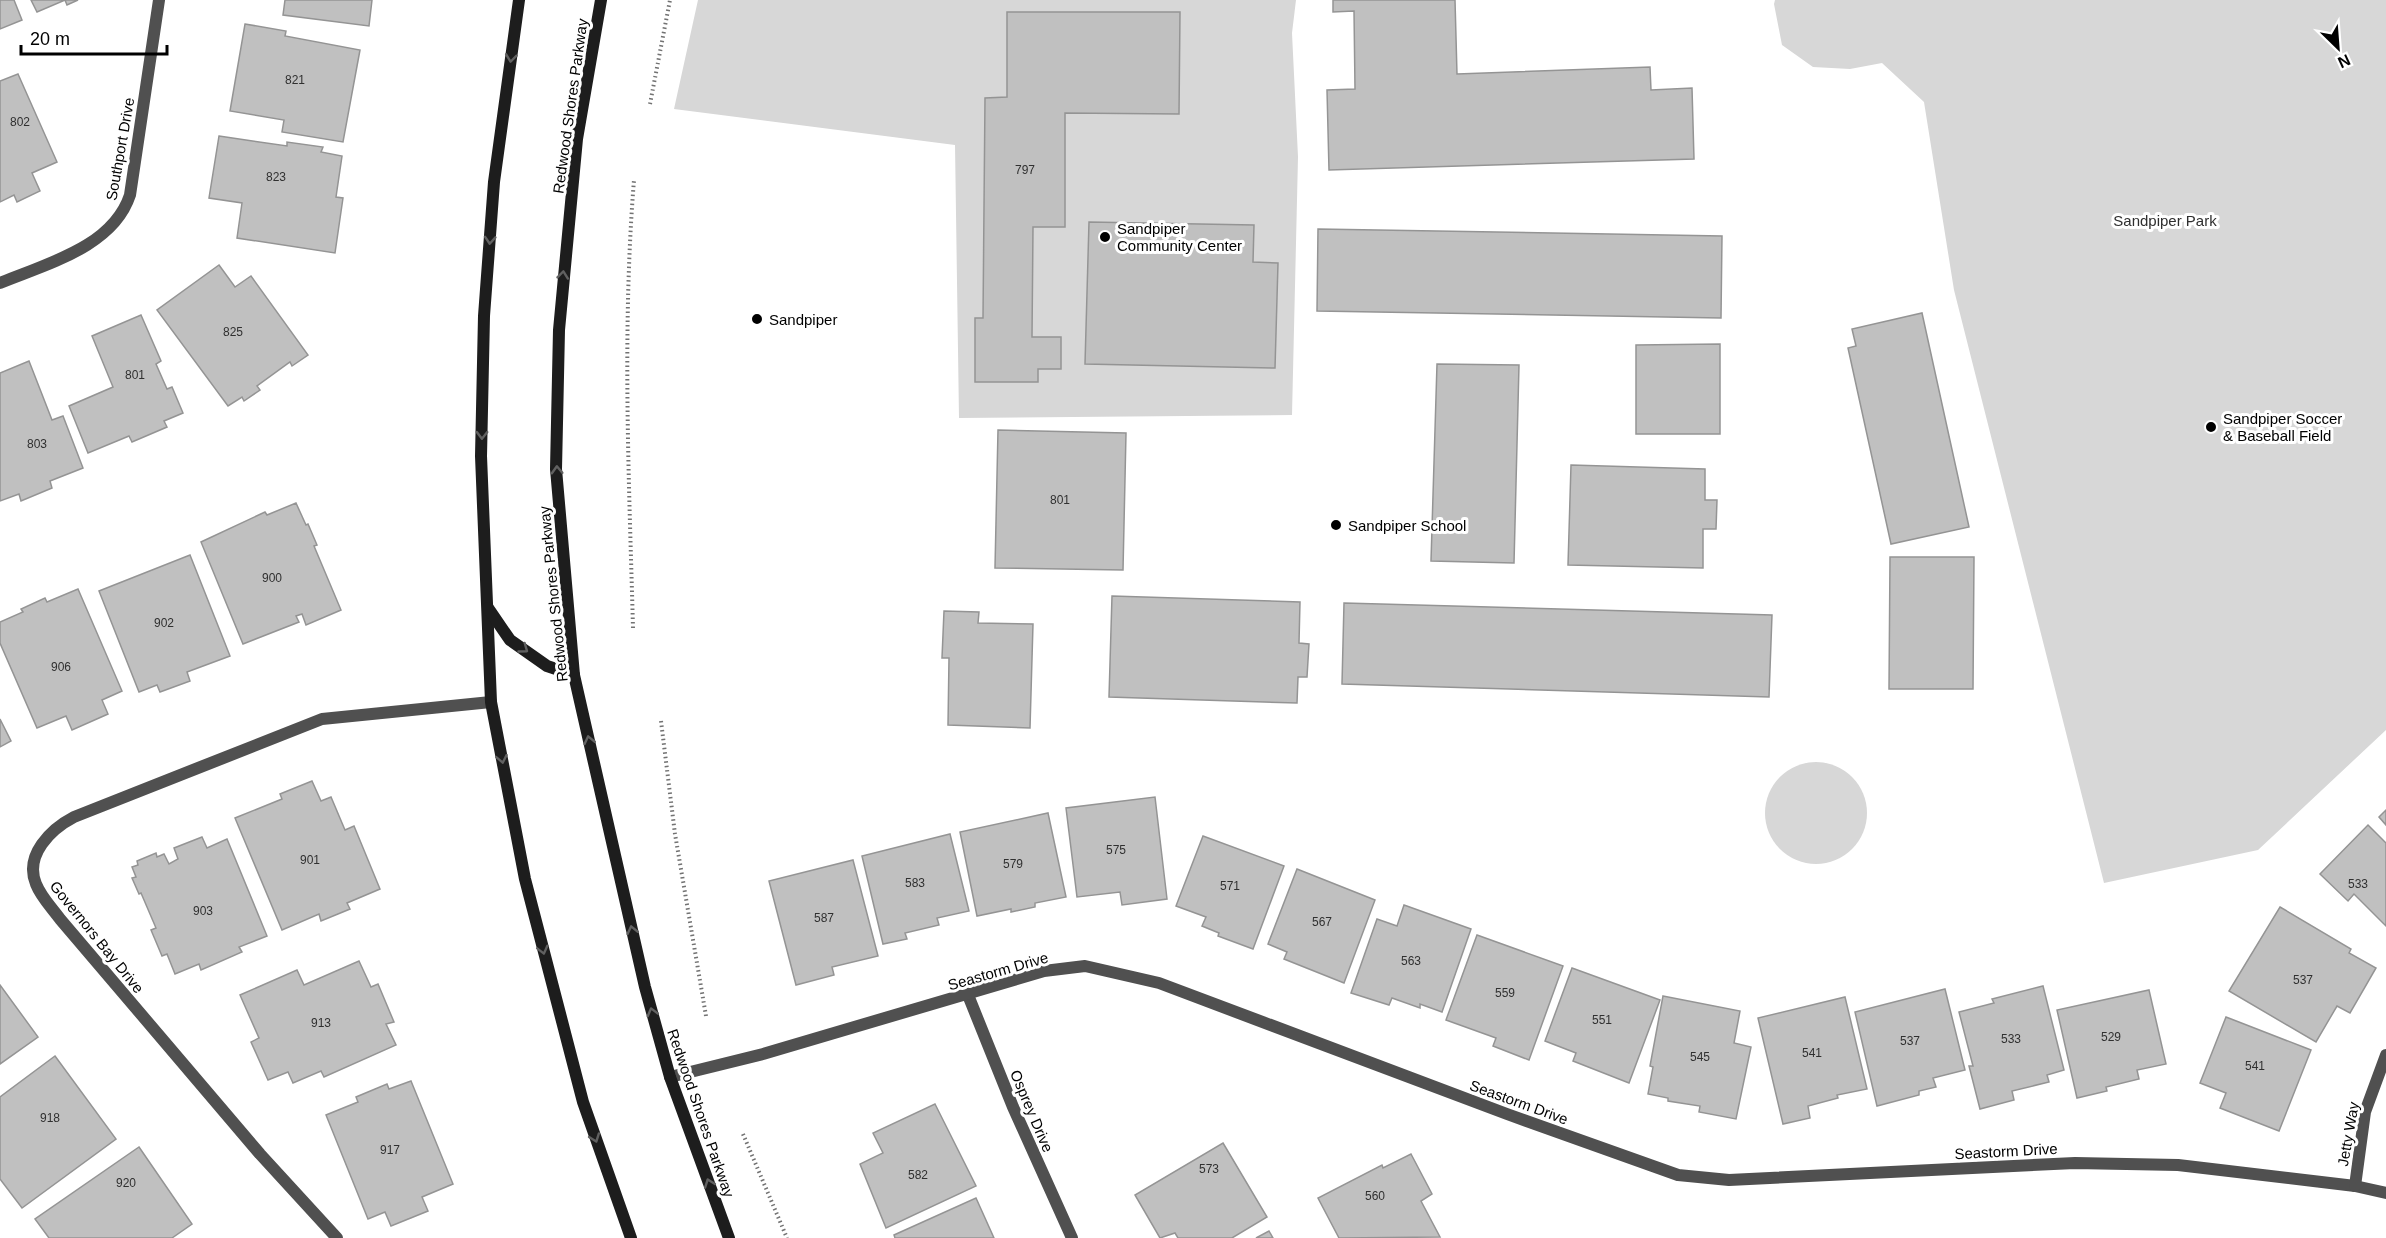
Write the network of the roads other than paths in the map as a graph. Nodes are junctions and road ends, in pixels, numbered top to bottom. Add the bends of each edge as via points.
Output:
1 (159, 0) edge
2 (519, 0) edge
3 (601, 0) edge
4 (0, 283) edge
5 (487, 606) junction
6 (574, 675) junction
7 (491, 702) junction
8 (968, 994) junction
9 (2386, 1055) edge
10 (670, 1077) junction
11 (2355, 1186) junction
12 (2386, 1193) edge
13 (337, 1238) edge
14 (631, 1238) edge
15 (729, 1238) edge
16 (1072, 1238) edge

1 - 4 street, Southport Drive via 126,207 108,231 91,243
2 -> 5 main road via 494,182 484,316 481,456
6 -> 3 main road, Redwood Shores Parkway via 556,469 559,330 577,139
5 -> 6 main road via 510,640 547,666
5 - 7 main road
10 -> 6 main road, Redwood Shores Parkway via 645,987
7 - 13 street, Governors Bay Drive via 322,719 74,816 46,837 36,856 35,882 60,919 260,1154
7 -> 14 main road via 525,879 583,1102
8 - 10 street, Seastorm Drive
8 - 11 street, Seastorm Drive via 1044,971 1085,966 1159,983 1678,1175 1729,1180 2075,1163 2178,1165
8 - 16 street, Osprey Drive
9 - 11 street, Jetty Way via 2365,1112
15 -> 10 main road, Redwood Shores Parkway
11 - 12 street, Seastorm Drive

